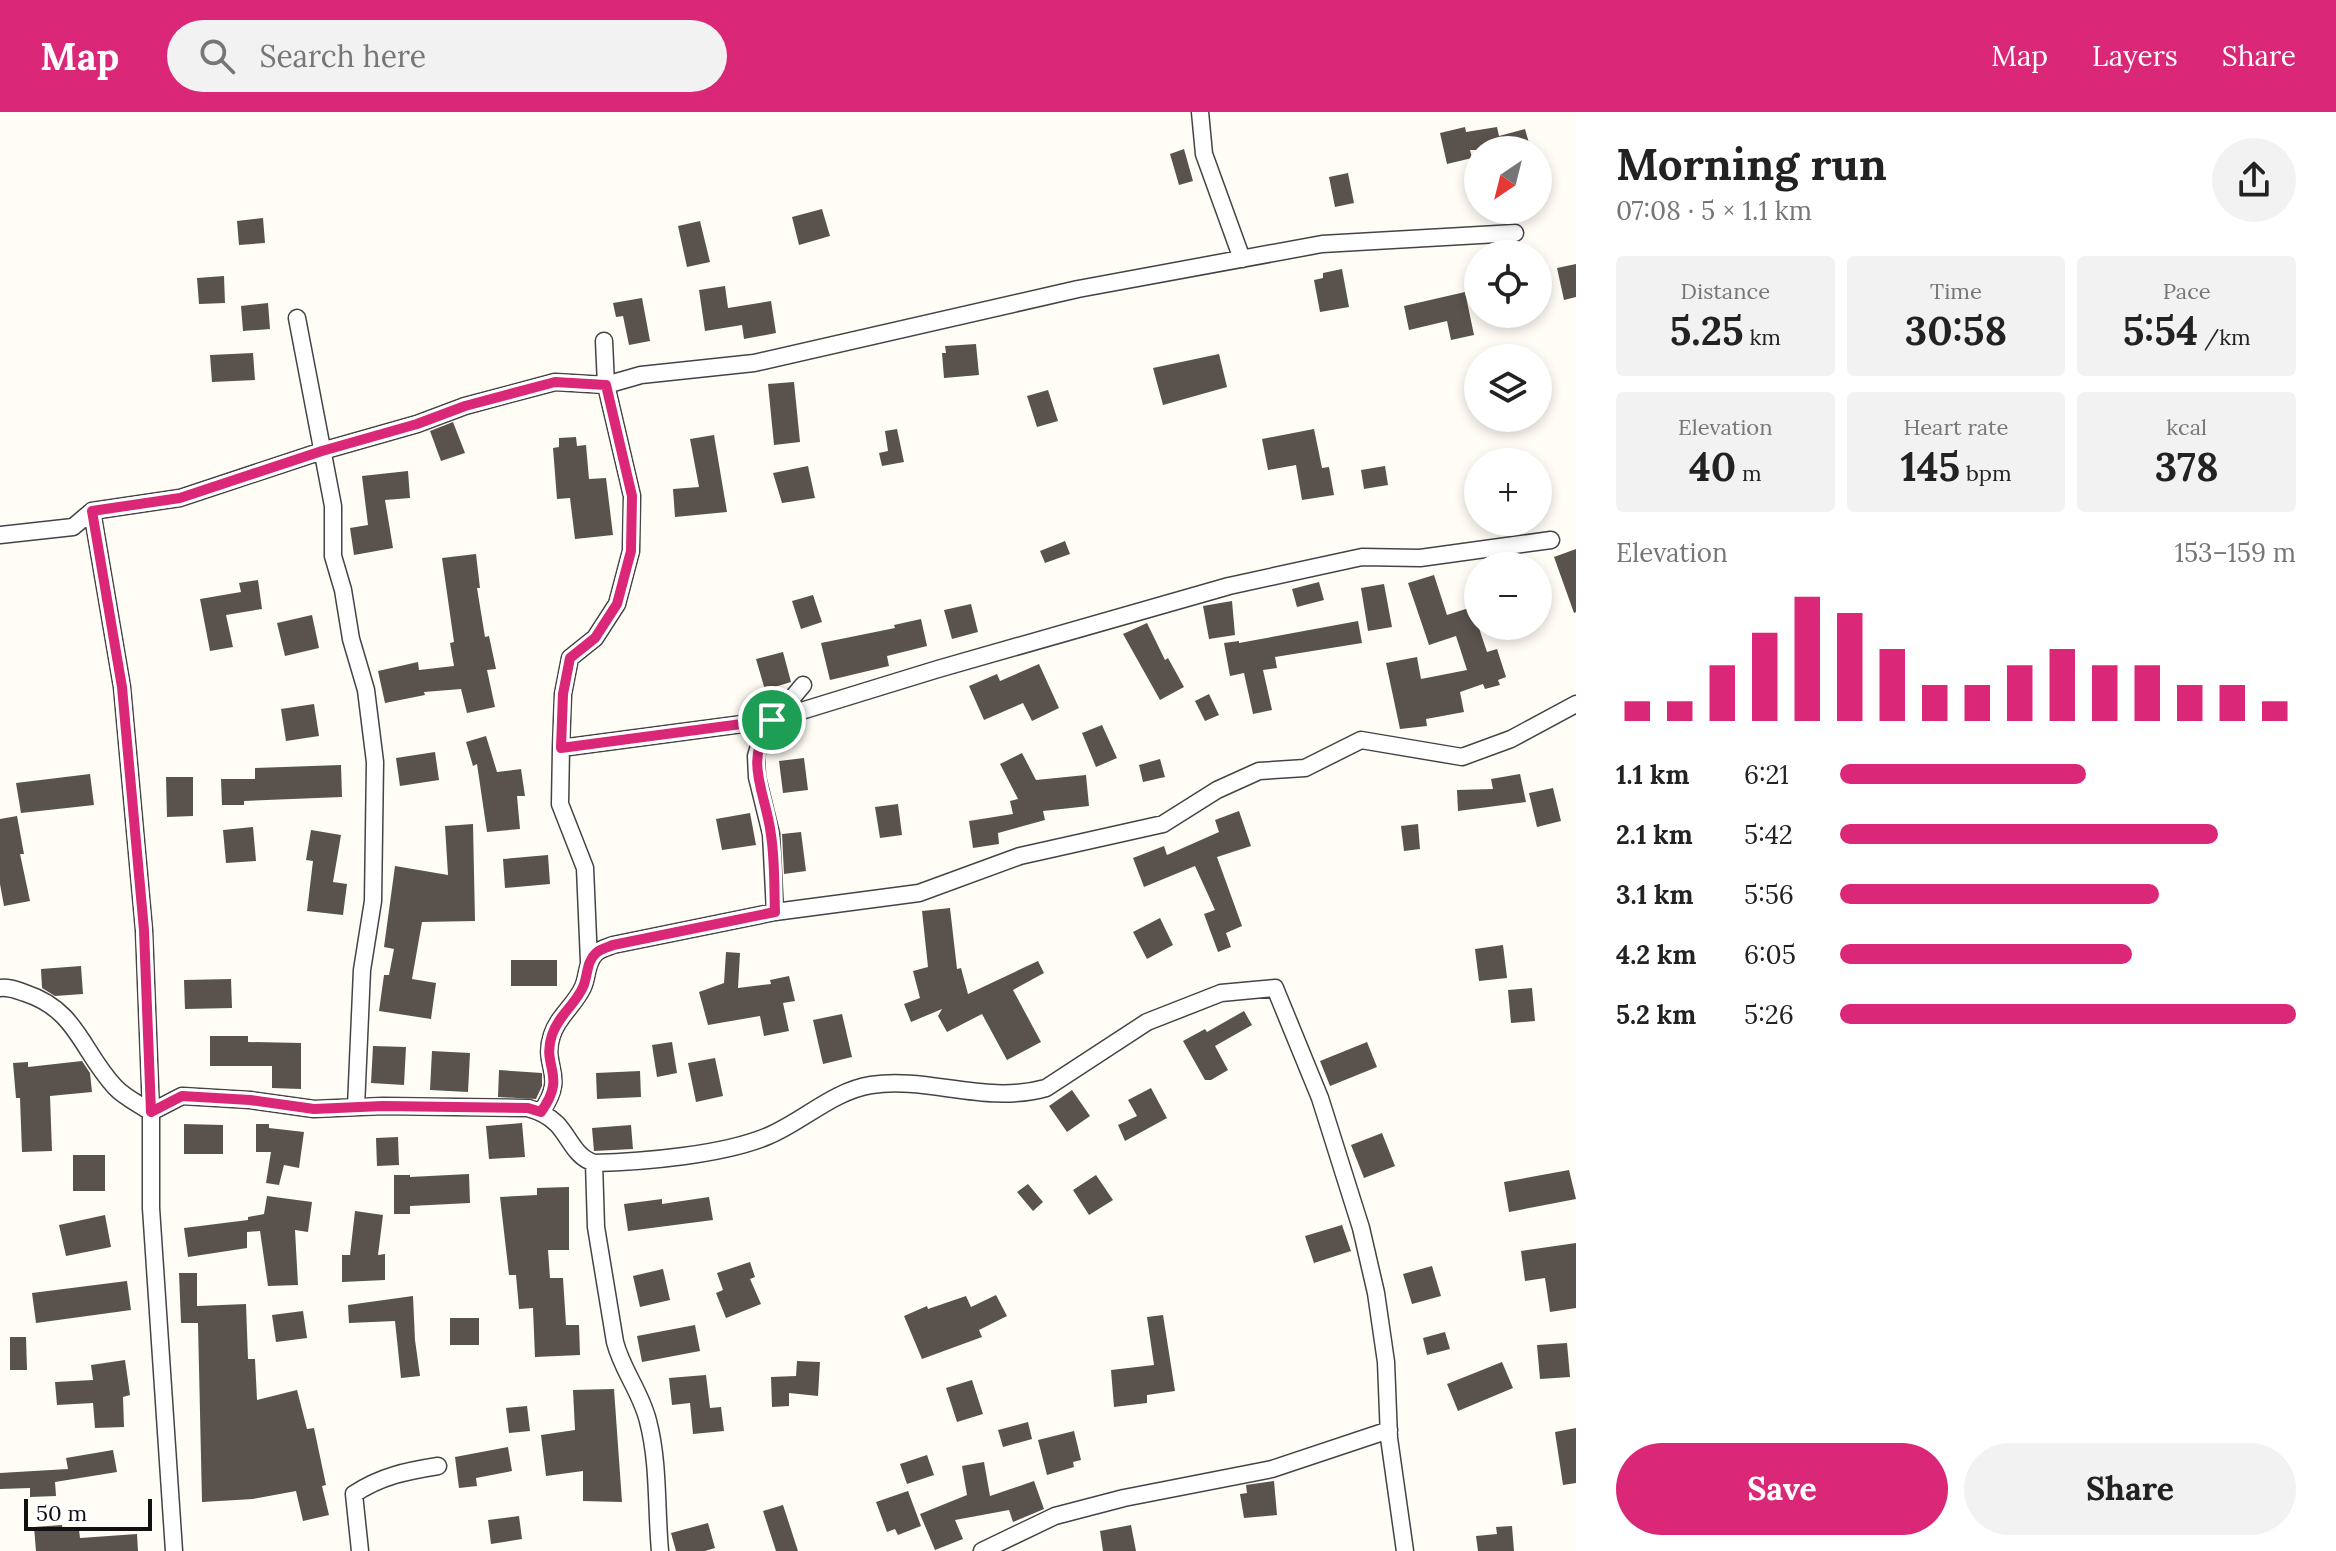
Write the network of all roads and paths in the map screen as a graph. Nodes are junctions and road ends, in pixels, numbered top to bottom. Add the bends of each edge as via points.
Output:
1 (1200, 112) edge
2 (1515, 233) dead end
3 (1242, 259) junction
4 (297, 318) dead end
5 (604, 341) dead end
6 (606, 385) junction
7 (322, 451) junction
8 (92, 511) junction
9 (0, 535) edge
10 (1551, 540) dead end
11 (803, 685) dead end
12 (1576, 704) edge
13 (772, 720) junction
14 (561, 748) junction
15 (775, 912) junction
16 (589, 962) junction
17 (0, 988) edge
18 (356, 1107) junction
19 (151, 1112) junction
20 (541, 1112) junction
21 (594, 1163) junction
22 (1389, 1430) junction
23 (438, 1466) dead end
24 (174, 1551) edge
25 (360, 1551) edge
26 (660, 1551) edge
27 (982, 1551) edge
28 (1405, 1551) edge

1 - 3 street via 1204,154
2 - 3 street via 1322,244
3 - 6 street via 1078,289 754,363 641,375
4 - 7 street
5 - 6 street
6 - 7 street via 555,382
6 - 14 street via 632,496 631,551 617,604 595,638 570,658
7 - 8 street via 180,498
7 - 18 street via 333,506 333,556 366,690 375,762 373,901 362,970
8 - 9 street via 73,527
8 - 19 street via 122,687 144,930
10 - 13 street via 1420,558 1362,557 1229,586
11 - 13 street
12 - 15 street via 1511,739 1462,757 1361,740 1305,768 1259,771 1163,824 1020,856 919,893
13 - 14 street
13 - 15 street via 756,756 771,834
14 - 16 street via 560,804 585,868
15 - 16 street via 613,945 597,951
16 - 20 street via 580,992 552,1036 555,1084
17 - 19 street via 55,1007 117,1090
18 - 19 street via 314,1109 182,1096
18 - 20 street
19 - 24 street via 151,1208
20 - 21 street via 586,1161
21 - 22 street via 669,1158 766,1137 869,1085 1027,1093 1046,1088 1147,1022 1221,993 1275,988 1320,1098 1361,1228 1386,1362
21 - 26 street via 596,1227 612,1331 649,1424
22 - 27 street via 1272,1469 1055,1516
22 - 28 street
23 - 25 street via 403,1471 354,1494

